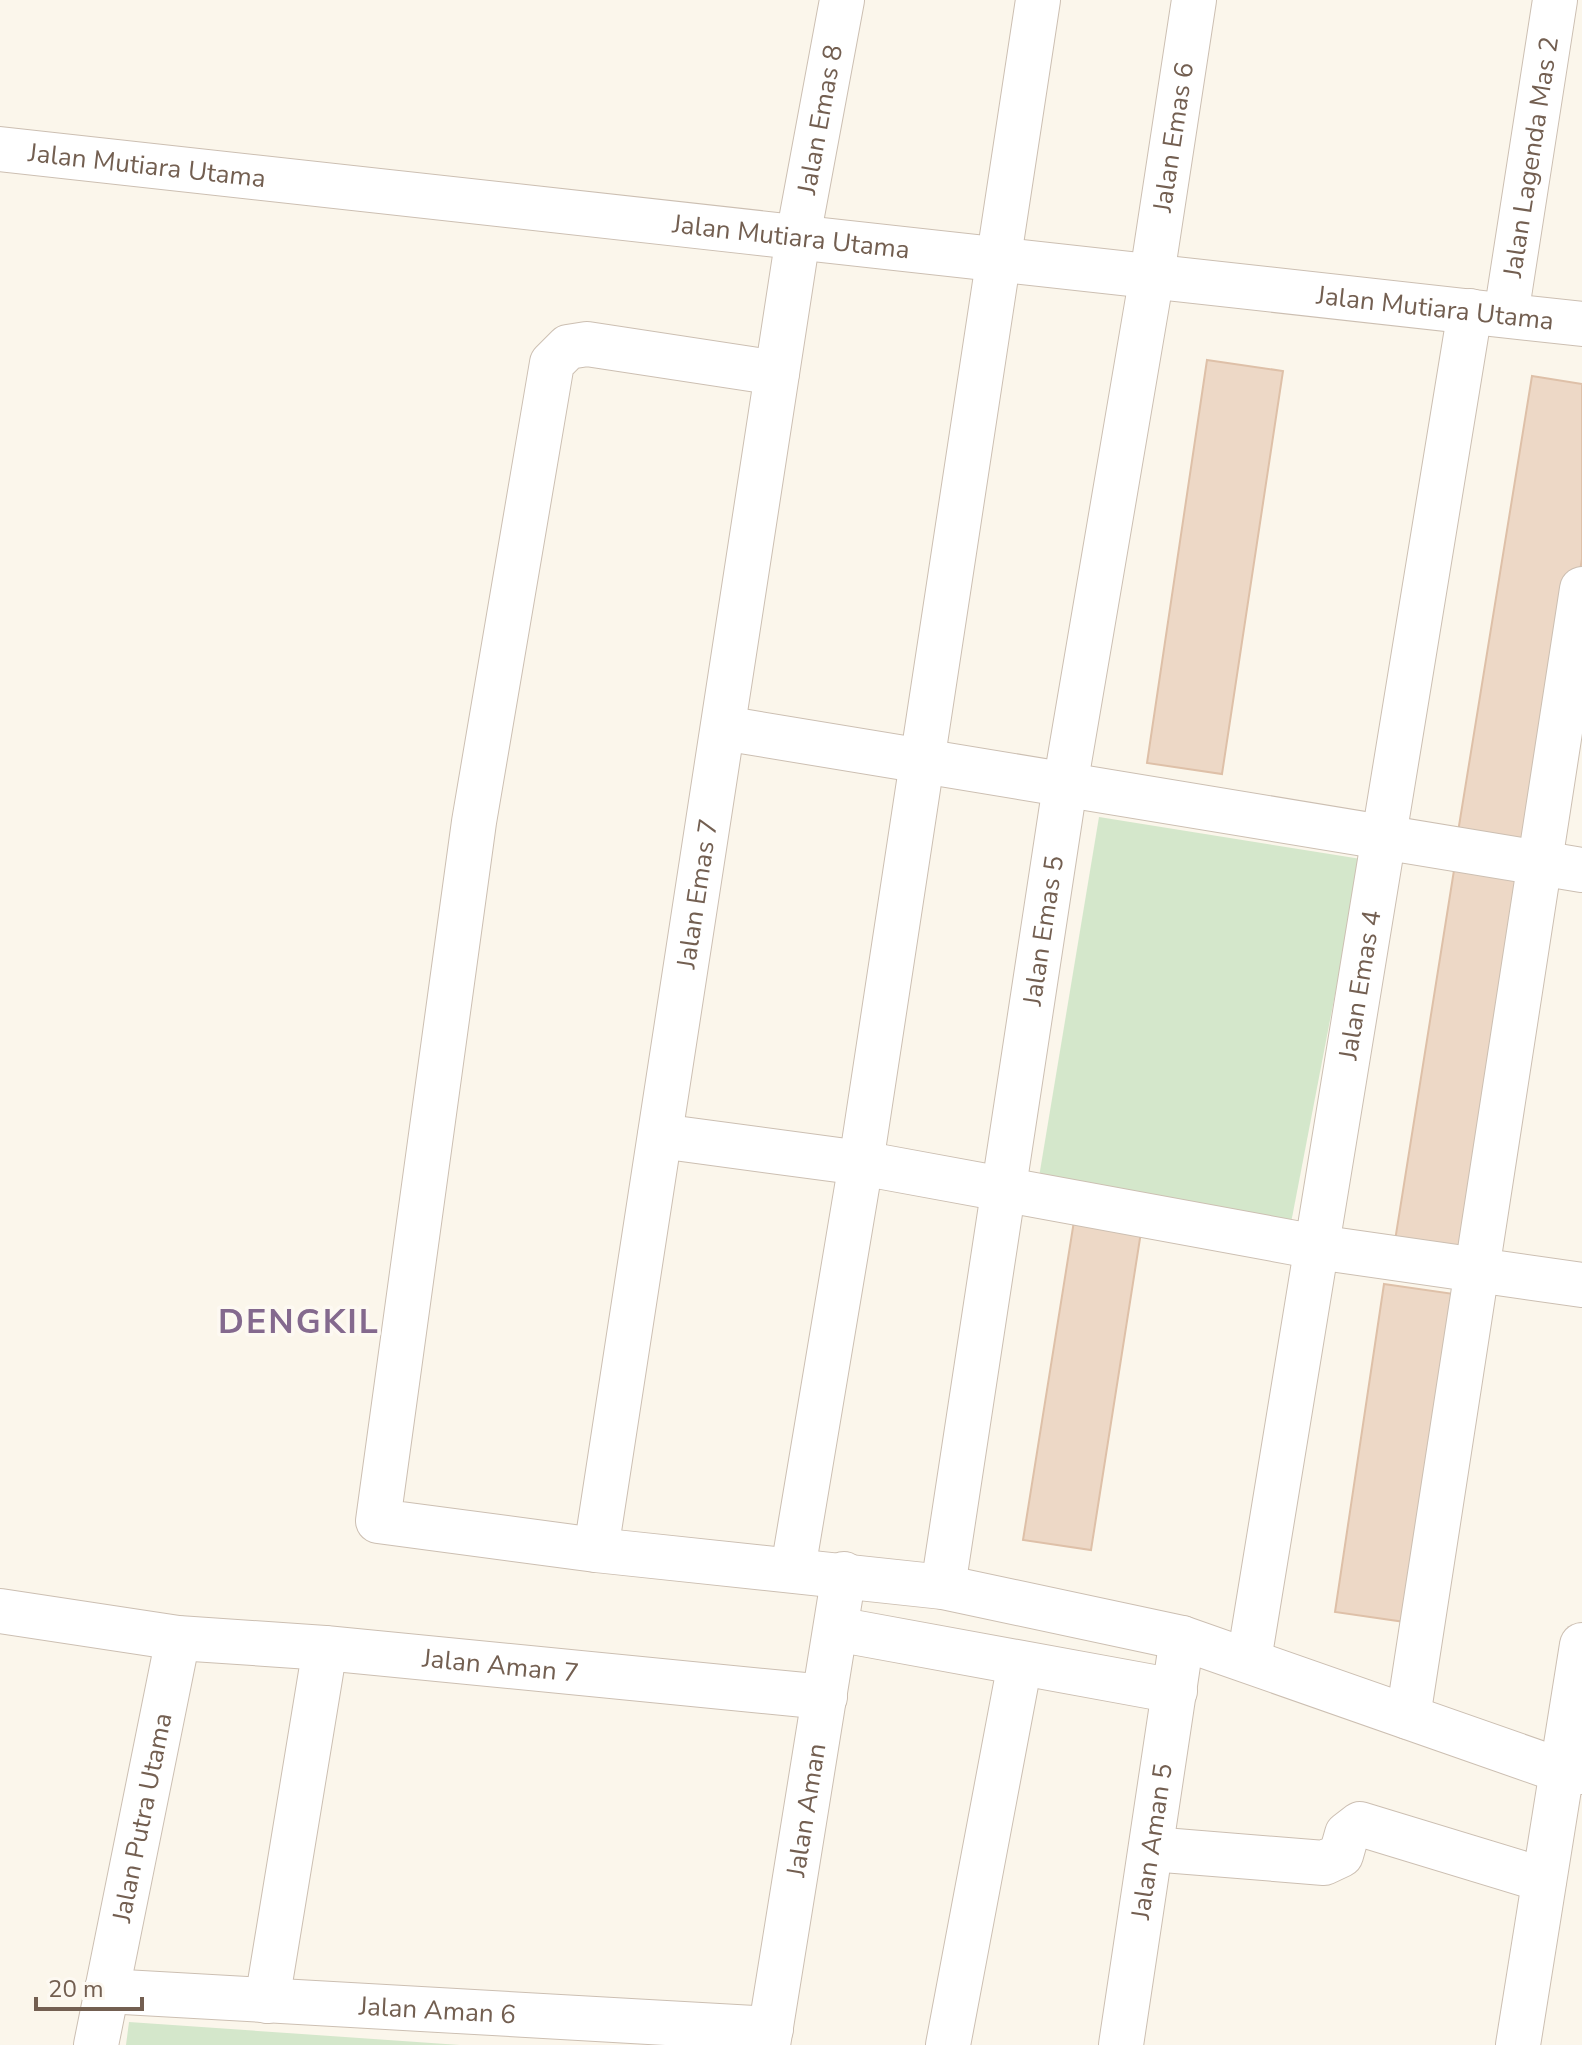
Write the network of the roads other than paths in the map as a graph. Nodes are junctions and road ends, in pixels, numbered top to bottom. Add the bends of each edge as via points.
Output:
1 (842, 0) edge
2 (1038, 0) edge
3 (1194, 0) edge
4 (1555, 0) edge
5 (0, 149) edge
6 (798, 237) junction
7 (1000, 259) junction
8 (1152, 275) junction
9 (1488, 313) junction
10 (1582, 324) edge
11 (777, 373) junction
12 (1582, 589) edge
13 (723, 728) junction
14 (921, 761) junction
15 (1065, 786) junction
16 (1384, 839) junction
17 (1540, 864) junction
18 (1582, 870) edge
19 (660, 1136) junction
20 (861, 1163) junction
21 (1004, 1190) junction
22 (1317, 1247) junction
23 (1477, 1270) junction
24 (1582, 1285) edge
25 (596, 1550) junction
26 (793, 1569) junction
27 (844, 1574) junction
28 (943, 1587) junction
29 (0, 1611) edge
30 (836, 1629) junction
31 (178, 1638) junction
32 (1182, 1638) junction
33 (1582, 1645) edge
34 (325, 1648) junction
35 (1249, 1660) junction
36 (1020, 1663) junction
37 (1175, 1691) junction
38 (825, 1697) junction
39 (1408, 1717) junction
40 (1572, 1771) edge
41 (1151, 1849) junction
42 (1544, 1880) junction
43 (106, 1991) junction
44 (267, 2001) junction
45 (769, 2037) edge
46 (96, 2045) edge
47 (948, 2045) edge
48 (1121, 2045) edge
49 (1519, 2045) edge

1 - 6 street, Jalan Emas 8
2 - 7 street
3 - 8 street, Jalan Emas 6
4 - 9 street, Jalan Lagenda Mas 2
5 - 6 street, Jalan Mutiara Utama
6 - 7 street, Jalan Mutiara Utama
6 - 11 street, Jalan Emas 7
7 - 8 street, Jalan Mutiara Utama
7 - 14 street
8 - 9 street, Jalan Mutiara Utama
8 - 15 street, Jalan Emas 5
9 - 10 street, Jalan Mutiara Utama
9 - 16 street, Jalan Emas 4
11 - 13 street, Jalan Emas 7
11 - 25 street via 587,344 568,347 552,363 474,822 378,1521
12 - 17 street
13 - 14 street
13 - 19 street, Jalan Emas 7
14 - 15 street
14 - 20 street
15 - 16 street
15 - 21 street, Jalan Emas 5
16 - 17 street
16 - 22 street, Jalan Emas 4
17 - 18 street
17 - 23 street
19 - 20 street
19 - 25 street, Jalan Emas 7
20 - 21 street
20 - 26 street
21 - 22 street
21 - 28 street, Jalan Emas 5
22 - 23 street
22 - 35 street, Jalan Emas 4
23 - 24 street
23 - 39 street
25 - 26 street
26 - 27 street
27 - 28 street
27 - 30 street, Jalan Aman
28 - 32 street
29 - 31 street, Jalan Aman 7
30 - 36 street
30 - 38 street, Jalan Aman
31 - 34 street, Jalan Aman 7
31 - 43 street, Jalan Putra Utama
32 - 35 street
32 - 37 street, Jalan Aman 5
33 - 40 street
34 - 38 street, Jalan Aman 7
34 - 44 street
35 - 39 street
36 - 37 street
36 - 47 street
37 - 41 street, Jalan Aman 5
38 - 45 street, Jalan Aman
39 - 40 street
40 - 42 street
41 - 42 street via 1324,1863 1341,1855 1347,1834 1360,1824
41 - 48 street, Jalan Aman 5
42 - 49 street
43 - 44 street, Jalan Aman 6
43 - 46 street, Jalan Putra Utama
44 - 45 street, Jalan Aman 6

